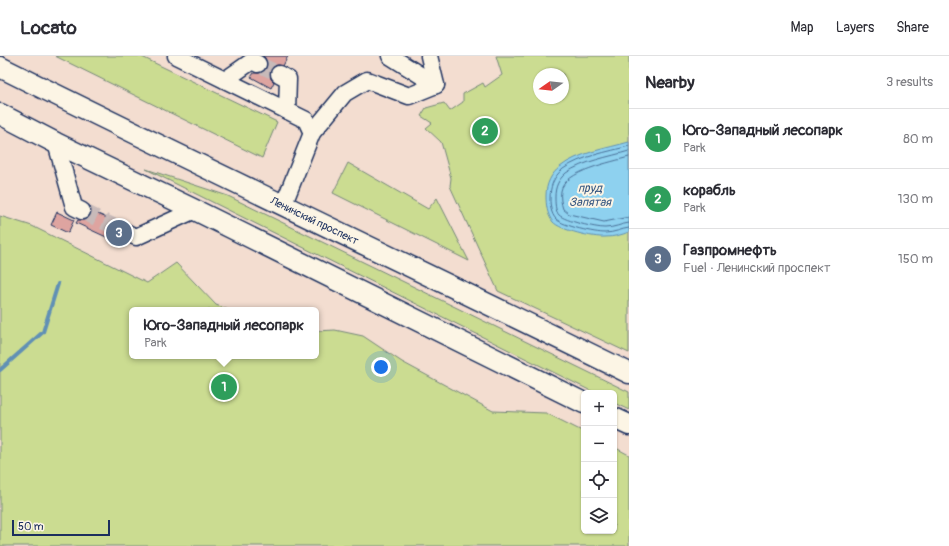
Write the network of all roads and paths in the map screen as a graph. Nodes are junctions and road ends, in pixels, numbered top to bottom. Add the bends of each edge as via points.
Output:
1 (390, 56) edge
2 (429, 56) edge
3 (180, 57) edge
4 (258, 64) tunnel mouth
5 (0, 67) edge
6 (279, 74) tunnel mouth
7 (225, 80) junction
8 (436, 85) junction
9 (288, 111) junction
10 (0, 114) edge
11 (312, 132) junction
12 (56, 144) junction
13 (283, 206) junction
14 (195, 210) junction
15 (82, 211) tunnel mouth
16 (121, 230) tunnel mouth
17 (629, 373) edge
18 (581, 402) edge
19 (617, 419) edge
20 (629, 425) edge

1 - 8 lane
2 - 8 lane
3 - 7 lane
4 - 7 lane via 252,60
5 - 13 main road, Ленинский проспект
6 - 9 lane via 288,79
7 - 9 lane
8 - 11 lane via 409,96 367,80 345,93
9 - 11 lane via 306,120
10 - 12 main road
11 - 13 lane
12 - 14 main road
12 - 15 lane via 74,207
13 - 17 main road, Ленинский проспект
14 - 16 lane via 136,237
14 - 18 main road
19 - 20 main road

